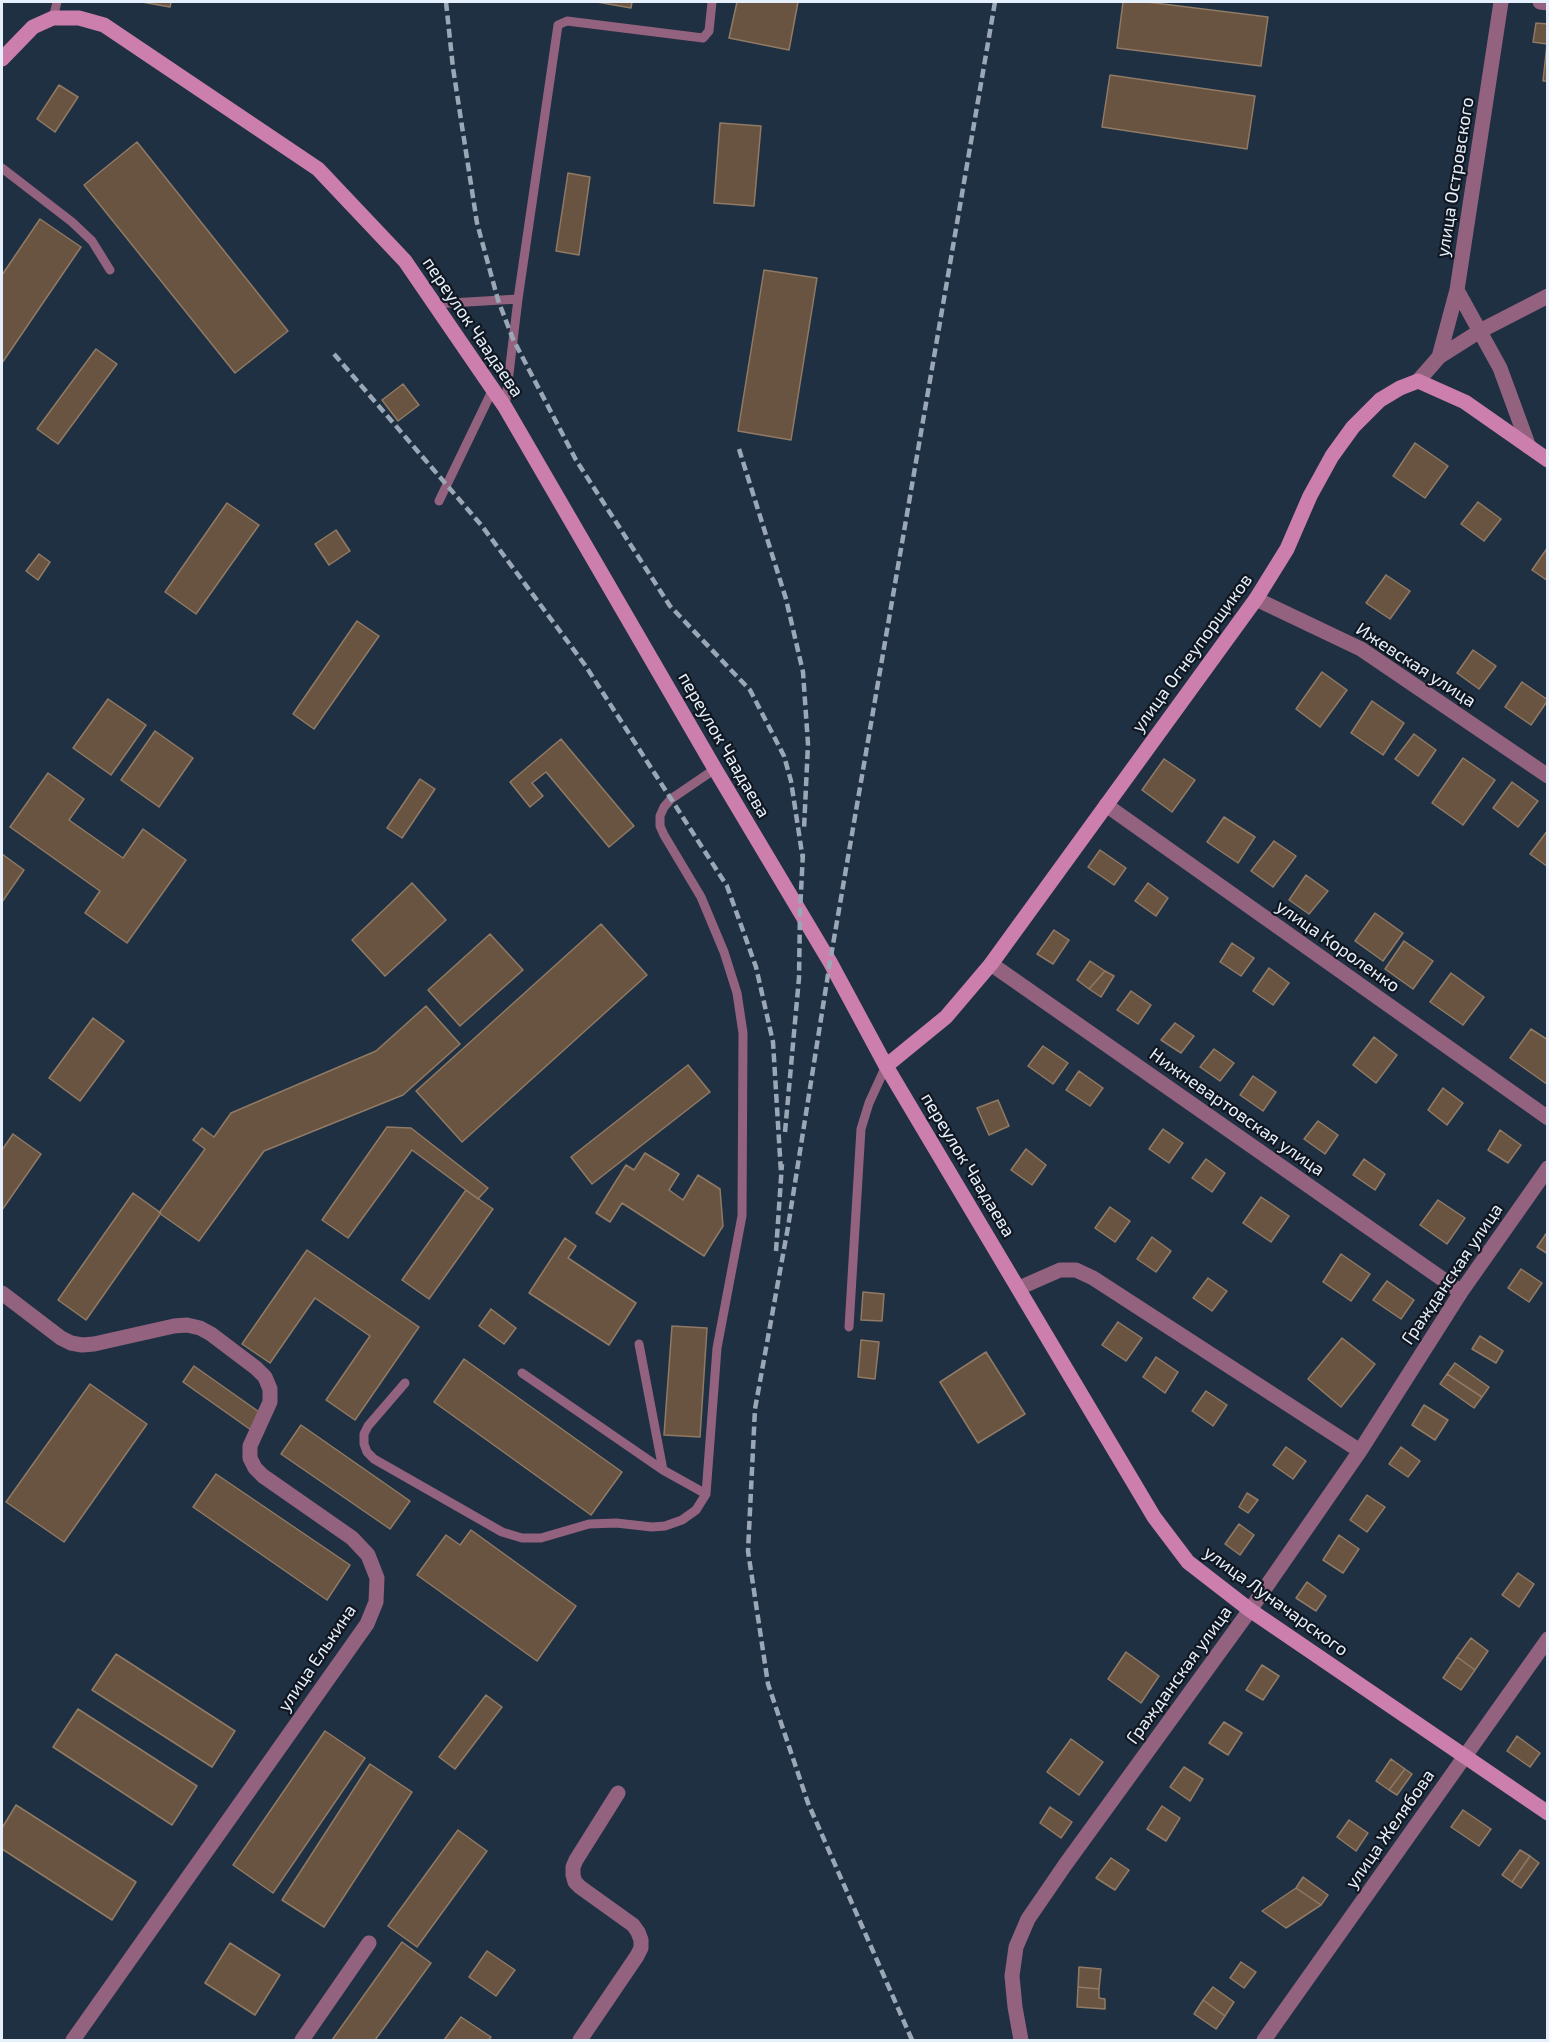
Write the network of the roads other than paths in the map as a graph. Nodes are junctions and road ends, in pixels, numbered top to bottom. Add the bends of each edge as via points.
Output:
1 (57, 2) edge
2 (712, 2) edge
3 (1501, 2) edge
4 (1540, 2) edge
5 (1548, 3) edge
6 (53, 18) junction
7 (2, 59) edge
8 (2, 168) edge
9 (110, 270) dead end
10 (1458, 290) junction
11 (1548, 296) edge
12 (518, 299) junction
13 (434, 304) junction
14 (1479, 331) junction
15 (1439, 357) junction
16 (1418, 381) junction
17 (493, 389) junction
18 (505, 407) junction
19 (1529, 447) junction
20 (1548, 460) edge
21 (439, 501) dead end
22 (1256, 599) junction
23 (715, 769) junction
24 (1548, 776) edge
25 (1106, 805) junction
26 (991, 964) junction
27 (886, 1066) junction
28 (1548, 1118) edge
29 (1548, 1168) edge
30 (1019, 1288) junction
31 (1461, 1292) junction
32 (3, 1298) edge
33 (849, 1327) dead end
34 (639, 1344) dead end
35 (522, 1372) dead end
36 (405, 1383) dead end
37 (1360, 1451) junction
38 (663, 1470) junction
39 (706, 1494) junction
40 (1250, 1610) junction
41 (1548, 1639) edge
42 (1465, 1756) junction
43 (618, 1793) dead end
44 (1548, 1813) edge
45 (369, 1942) dead end
46 (73, 2040) edge
47 (302, 2040) edge
48 (580, 2040) edge
49 (1021, 2040) edge
50 (1264, 2040) edge

1 - 6 lane
2 - 12 lane via 709,31 703,38 567,21 558,25
3 - 10 street, улица Островского
4 - 5 street
6 - 7 street via 33,27
6 - 13 street, переулок Чаадаева via 79,18 104,25 318,169 405,261
8 - 9 lane via 72,222 92,241
10 - 14 street
10 - 15 street, улица Островского
11 - 14 street, улица Огнеупорщиков
12 - 13 lane
12 - 18 lane
13 - 17 street, переулок Чаадаева
14 - 15 street, улица Огнеупорщиков
14 - 19 street via 1500,368
15 - 16 street, улица Огнеупорщиков
16 - 19 street via 1465,402
16 - 22 street, улица Огнеупорщиков via 1380,400 1353,427 1332,456 1287,549
17 - 18 street, переулок Чаадаева
17 - 21 lane
18 - 23 street, переулок Чаадаева
19 - 20 street
22 - 24 street, Ижевская улица via 1361,650
22 - 25 street, улица Огнеупорщиков
23 - 27 street, переулок Чаадаева via 830,962
23 - 39 lane via 671,799 660,816 660,826 701,897 724,952 744,1033 742,1216 717,1348
25 - 26 street, улица Огнеупорщиков
25 - 28 street, улица Короленко
26 - 27 street, улица Огнеупорщиков via 946,1017
26 - 31 street, Нижневартовская улица
27 - 30 street, переулок Чаадаева
27 - 33 lane via 861,1129
29 - 31 street, Гражданская улица
30 - 37 street via 1060,1270 1077,1270
30 - 40 street, улица Луначарского via 1154,1517 1188,1562
31 - 37 street, Гражданская улица
32 - 46 street, улица Елькина via 61,1338 82,1345 174,1326 187,1325 212,1334 256,1368 270,1389 270,1402 250,1446 255,1468 352,1538 368,1555 377,1578 376,1602 367,1624
34 - 38 lane
35 - 38 lane
36 - 39 lane via 368,1426 364,1434 367,1452 502,1532 541,1538 589,1524 665,1526 696,1510
37 - 40 street, Гражданская улица
38 - 39 lane
40 - 42 street, улица Луначарского
40 - 49 street, Гражданская улица via 1028,1919 1016,1947 1012,1976
41 - 42 street, улица Желябова
42 - 44 street, улица Луначарского
42 - 50 street, улица Желябова
43 - 48 street via 576,1860 573,1875 580,1887 633,1925 641,1948
45 - 47 street

